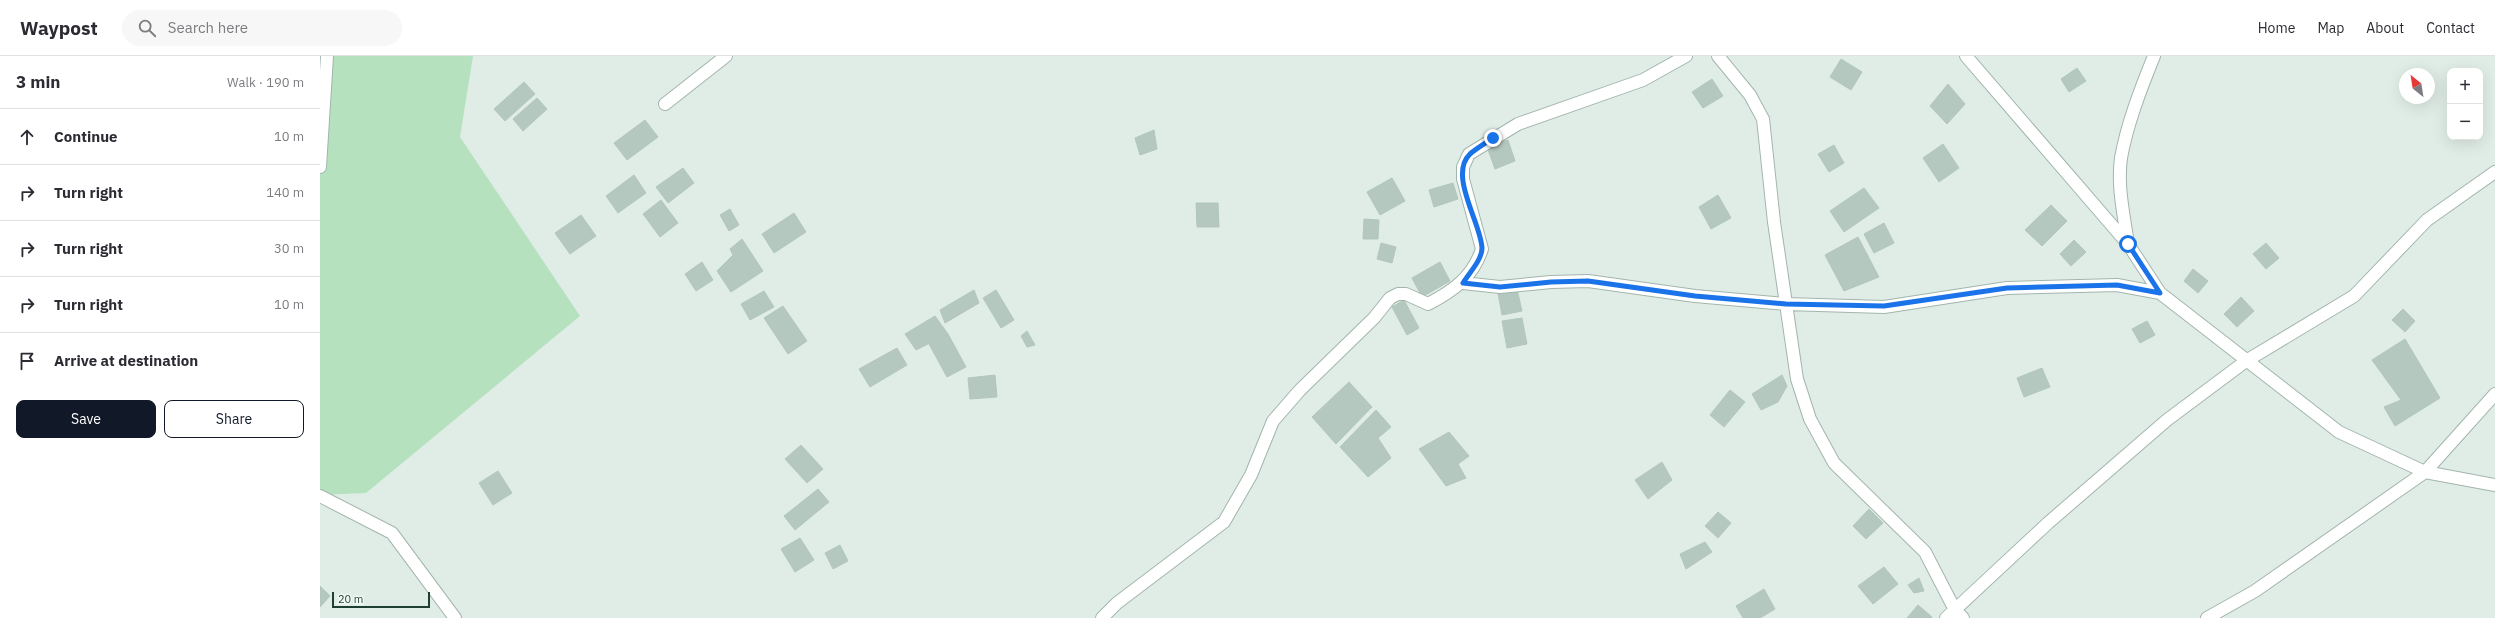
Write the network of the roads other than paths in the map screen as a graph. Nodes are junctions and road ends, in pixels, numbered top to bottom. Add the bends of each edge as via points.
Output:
1 (327, 56) edge
2 (726, 56) edge
3 (1686, 56) edge
4 (1718, 56) edge
5 (1966, 56) edge
6 (2154, 56) edge
7 (665, 104) dead end
8 (320, 167) edge
9 (2495, 172) edge
10 (2128, 244) junction
11 (1463, 283) junction
12 (2160, 293) junction
13 (1786, 304) junction
14 (2246, 361) junction
15 (2495, 394) edge
16 (2425, 472) junction
17 (2495, 484) edge
18 (320, 496) edge
19 (1955, 615) edge
20 (455, 618) edge
21 (1102, 618) edge
22 (2207, 618) edge

1 - 8 street
2 - 7 street
3 - 11 street via 1643,80 1518,124 1469,154 1463,167 1463,179 1482,249 1479,259
4 - 13 street via 1750,95 1763,118
5 - 10 street
6 - 10 street via 2145,76 2121,159 2120,188
9 - 14 street via 2427,220 2354,296
10 - 12 street
11 - 13 street via 1500,287 1588,281 1695,296
11 - 21 street via 1428,304 1406,294 1390,298 1374,318 1300,390 1273,421 1251,475 1224,522 1117,603
12 - 13 street via 2117,285 2007,288 1884,306
12 - 14 street
13 - 19 street via 1797,379 1810,419 1830,456 1834,463 1925,552
14 - 16 street via 2339,432
14 - 19 street via 2167,420 2048,523
15 - 16 street
16 - 17 street
16 - 22 street via 2255,591
18 - 20 street via 392,533

